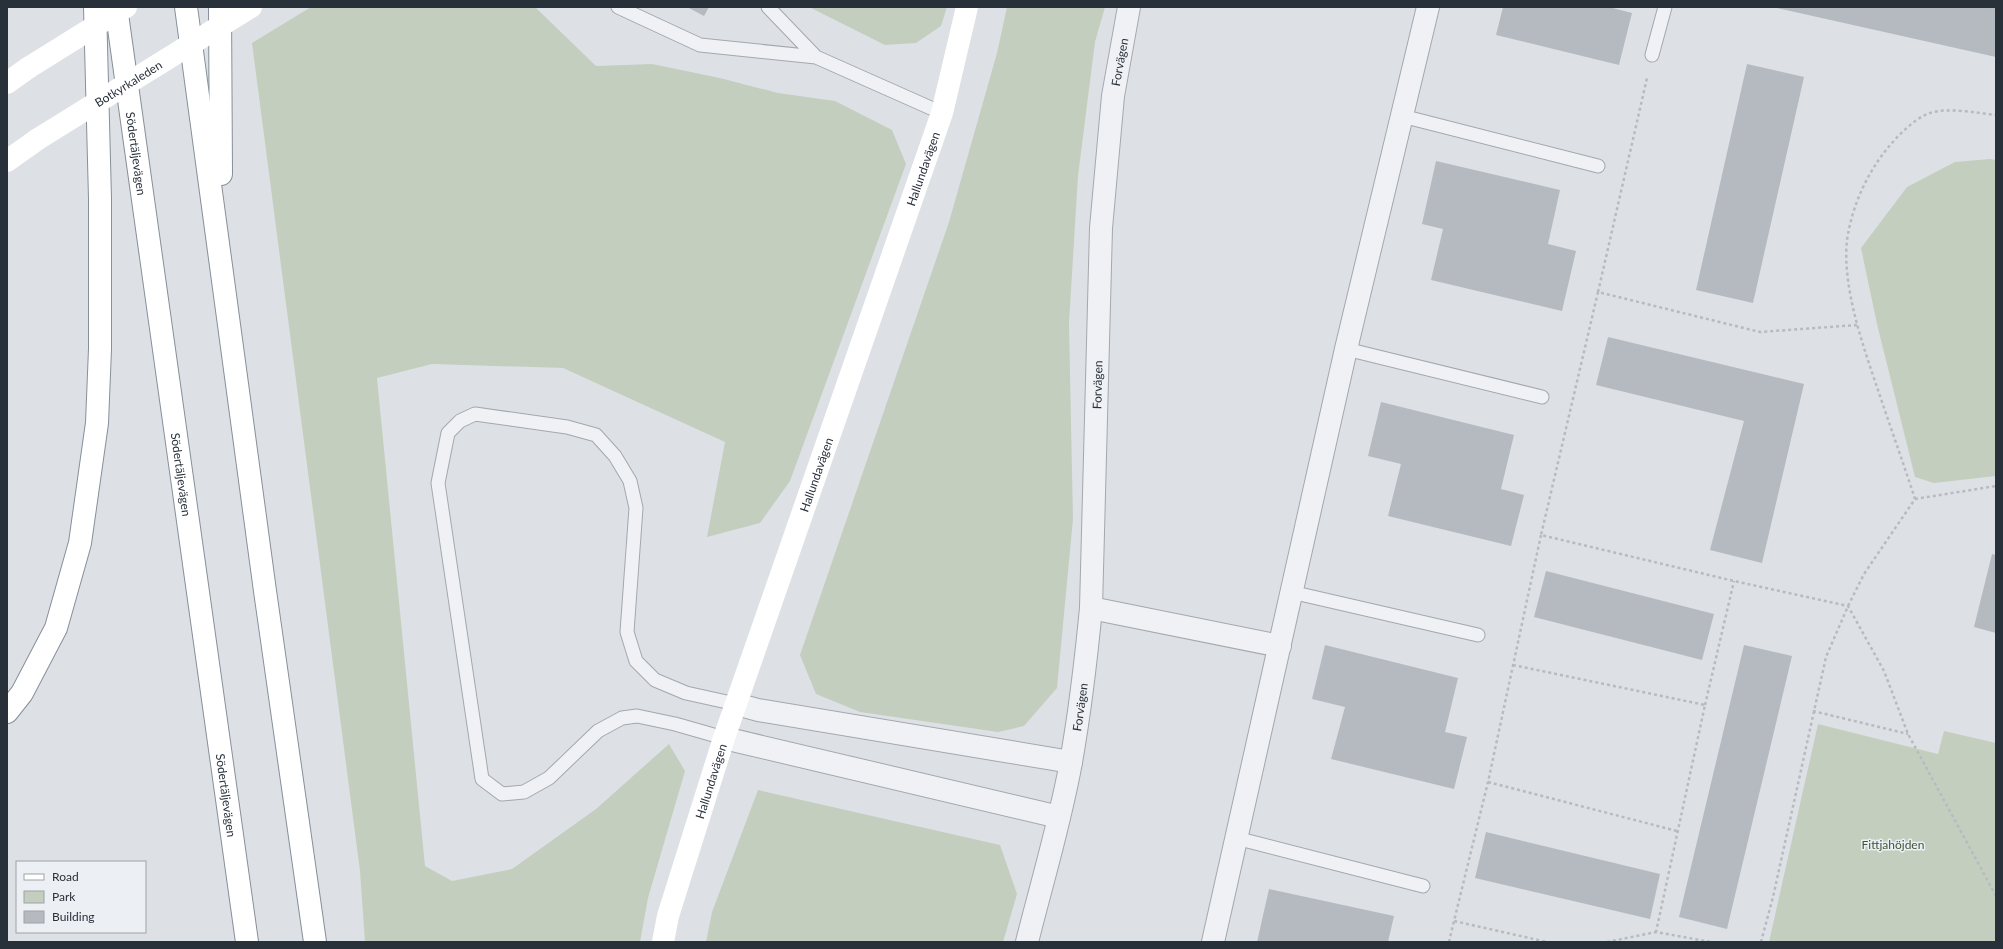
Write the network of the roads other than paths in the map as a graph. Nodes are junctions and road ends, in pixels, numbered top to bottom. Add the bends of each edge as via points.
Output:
1 (95, 7) edge
2 (116, 7) edge
3 (126, 7) edge
4 (186, 7) edge
5 (220, 7) edge
6 (251, 7) edge
7 (618, 7) edge
8 (768, 7) edge
9 (967, 7) edge
10 (1130, 7) edge
11 (1428, 7) edge
12 (1665, 7) edge
13 (1652, 55) road end
14 (816, 57) junction
15 (7, 83) edge
16 (942, 113) junction
17 (1402, 116) junction
18 (7, 161) edge
19 (1598, 166) dead end
20 (221, 259) junction
21 (1346, 349) junction
22 (1542, 397) dead end
23 (1292, 592) junction
24 (1091, 608) junction
25 (1478, 635) dead end
26 (1280, 646) junction
27 (736, 704) junction
28 (7, 712) edge
29 (724, 738) junction
30 (1071, 762) junction
31 (1059, 817) junction
32 (1236, 838) junction
33 (1423, 886) dead end
34 (247, 942) edge
35 (315, 942) edge
36 (663, 942) edge
37 (1027, 942) edge
38 (1213, 942) edge

1 - 28 main road via 100,199 100,349 97,423 80,542 56,628 22,693
2 - 34 main road, Södertäljevägen
3 - 15 main road, bridge
4 - 20 main road
5 - 20 main road
6 - 18 main road, Botkyrkaleden, bridge via 38,139
7 - 14 lane via 700,45
8 - 14 lane
9 - 16 main road, Hallundavägen
10 - 24 street, Forvägen via 1113,96 1101,228
11 - 17 street
12 - 13 lane
14 - 16 lane
16 - 27 main road, Hallundavägen
17 - 19 lane
17 - 21 street
20 - 35 main road via 264,591
21 - 22 lane
21 - 23 street
23 - 25 lane
23 - 26 street
24 - 26 street
24 - 30 street, Forvägen via 1085,670
26 - 32 street
27 - 29 main road, Hallundavägen
27 - 29 lane via 686,693 655,680 636,661 627,632 636,508 630,481 615,456 596,435 567,427 476,414 460,421 448,433 438,483 482,778 502,794 524,792 549,778 598,731 622,718 645,717
27 - 30 street via 758,710
29 - 31 street
29 - 36 main road, Hallundavägen via 668,916
30 - 31 street, Forvägen
31 - 37 street, Forvägen
32 - 33 lane
32 - 38 street

